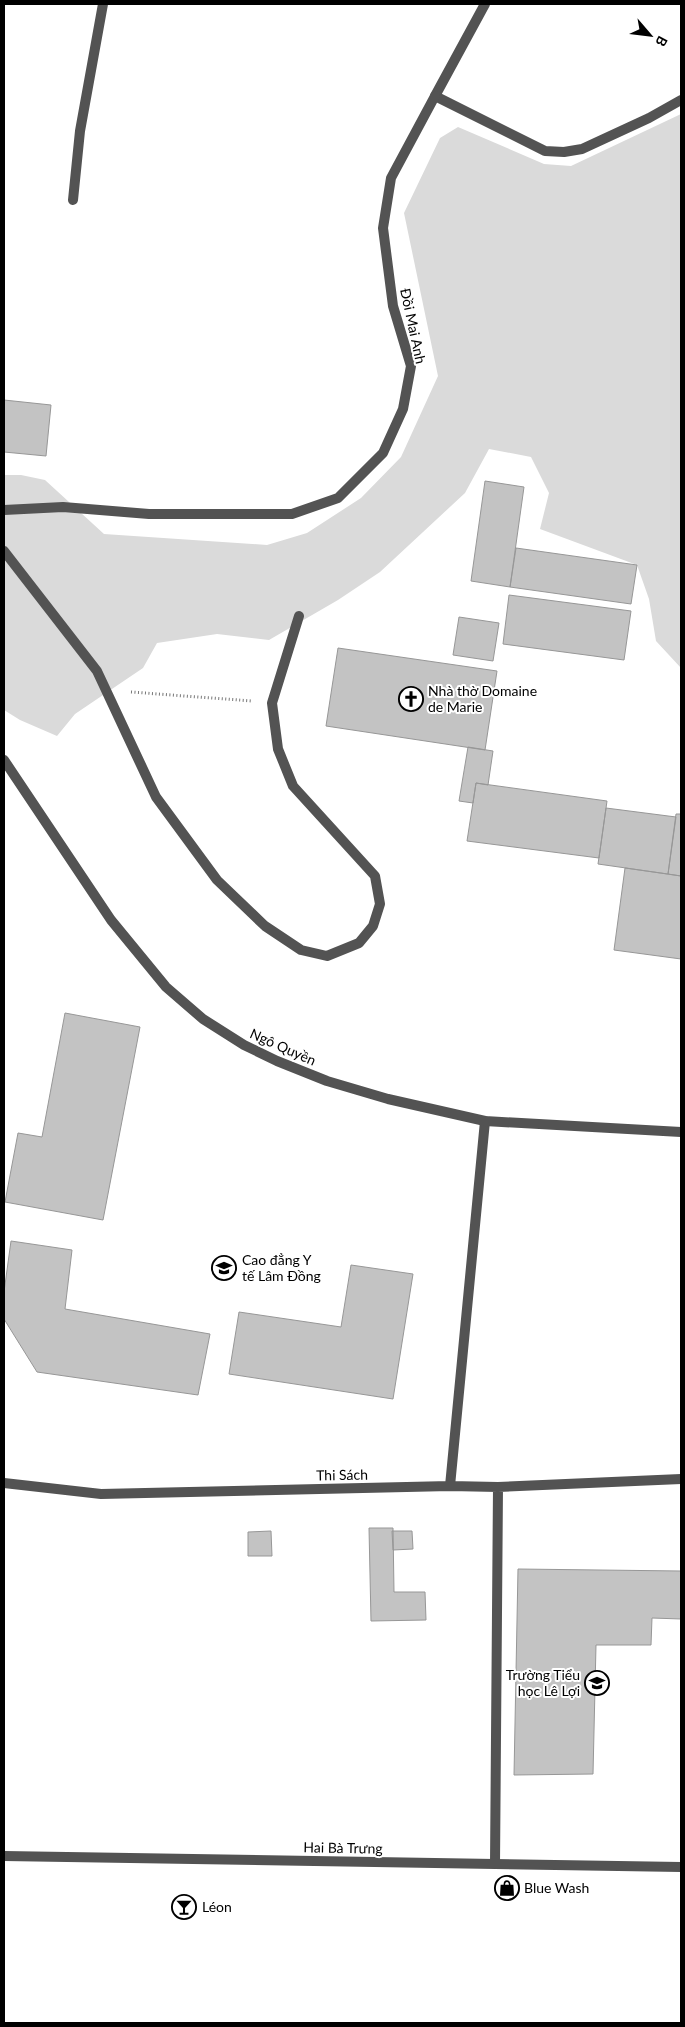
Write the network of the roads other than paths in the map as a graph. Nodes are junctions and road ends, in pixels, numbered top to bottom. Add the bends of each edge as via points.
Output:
1 (103, 4) edge
2 (485, 4) edge
3 (435, 96) junction
4 (681, 100) edge
5 (73, 200) dead end
6 (4, 510) edge
7 (4, 550) edge
8 (299, 616) dead end
9 (4, 760) edge
10 (485, 1121) junction
11 (681, 1132) edge
12 (681, 1479) edge
13 (4, 1483) edge
14 (450, 1486) junction
15 (498, 1487) junction
16 (4, 1856) edge
17 (495, 1864) junction
18 (681, 1867) edge

1 - 5 street via 80,131
2 - 3 street, Đồi Mai Anh
3 - 4 street via 545,151 564,152 582,149
3 - 6 street, Đồi Mai Anh via 391,178 383,228 393,306 411,366 403,409 383,453 338,498 292,514 149,514 64,508
7 - 8 street via 97,672 156,797 217,880 265,926 301,950 327,956 359,943 373,926 380,904 375,876 293,786 278,749 272,702
9 - 10 street, Ngô Quyền via 111,920 166,987 203,1019 277,1062 326,1081
10 - 11 street, Ngô Quyền
10 - 14 street
12 - 15 street, Thi Sách
13 - 14 street, Thi Sách via 101,1494
14 - 15 street, Thi Sách
15 - 17 street
16 - 17 street, Hai Bà Trưng
17 - 18 street, Hai Bà Trưng

